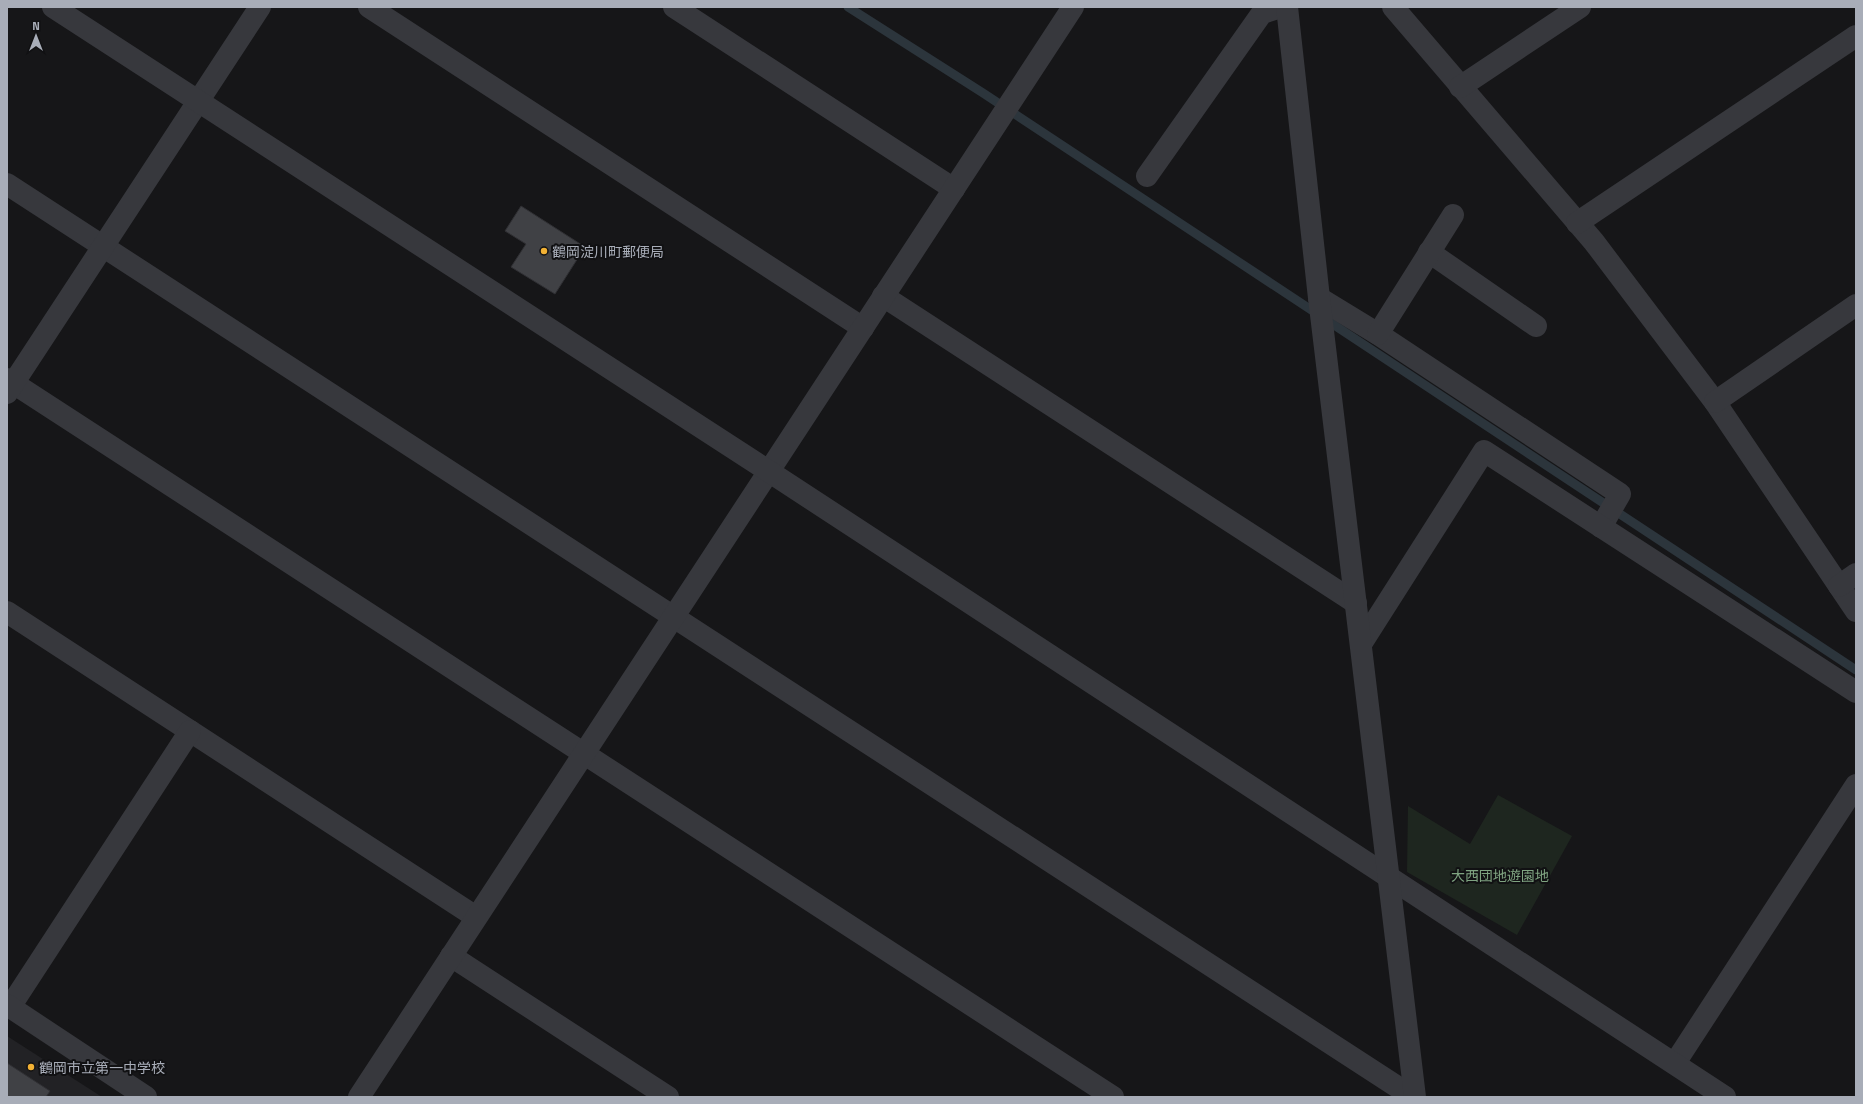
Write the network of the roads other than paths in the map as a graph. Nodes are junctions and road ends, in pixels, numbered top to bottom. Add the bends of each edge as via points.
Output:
1 (53, 7) edge
2 (260, 7) edge
3 (369, 7) edge
4 (674, 7) edge
5 (1073, 7) edge
6 (1281, 7) edge
7 (1287, 7) edge
8 (1393, 7) edge
9 (1580, 7) edge
10 (1856, 36) edge
11 (1460, 87) junction
12 (199, 102) junction
13 (1146, 176) dead end
14 (7, 184) edge
15 (954, 189) junction
16 (1453, 215) dead end
17 (1577, 223) junction
18 (103, 247) junction
19 (1429, 252) junction
20 (883, 296) junction
21 (1319, 298) junction
22 (1856, 305) edge
23 (1536, 326) dead end
24 (862, 328) junction
25 (1378, 334) junction
26 (9, 385) edge
27 (1715, 402) junction
28 (768, 471) junction
29 (1601, 527) junction
30 (1848, 580) edge
31 (1356, 603) junction
32 (1856, 611) edge
33 (7, 612) edge
34 (672, 618) junction
35 (1361, 644) junction
36 (1856, 692) edge
37 (190, 731) junction
38 (583, 753) junction
39 (1856, 785) edge
40 (1389, 878) junction
41 (476, 917) junction
42 (451, 956) junction
43 (8, 1006) edge
44 (1675, 1064) junction
45 (146, 1097) edge
46 (359, 1097) edge
47 (668, 1097) edge
48 (1113, 1097) edge
49 (1414, 1097) edge
50 (1725, 1097) edge

1 - 12 street
2 - 12 street
3 - 24 street
4 - 15 street
5 - 15 street
6 - 13 street via 1262,13
7 - 21 street
8 - 11 street
9 - 11 street
10 - 17 street
11 - 17 street
12 - 18 street
12 - 28 street
14 - 18 street
15 - 20 street
16 - 19 street
17 - 27 street
18 - 26 street
18 - 34 street
19 - 23 street
19 - 25 street
20 - 24 street
20 - 31 street
21 - 25 street
21 - 31 street
22 - 27 street
24 - 28 street
25 - 29 street via 1620,494
26 - 38 street
27 - 30 street
28 - 34 street
28 - 40 street
29 - 35 street via 1484,451
29 - 36 street
30 - 32 street
31 - 35 street
33 - 37 street
34 - 38 street
34 - 49 street
35 - 40 street
37 - 41 street
37 - 43 street
38 - 41 street
38 - 48 street
39 - 44 street
40 - 44 street
40 - 49 street
41 - 42 street
42 - 46 street
42 - 47 street
43 - 45 street
44 - 50 street

